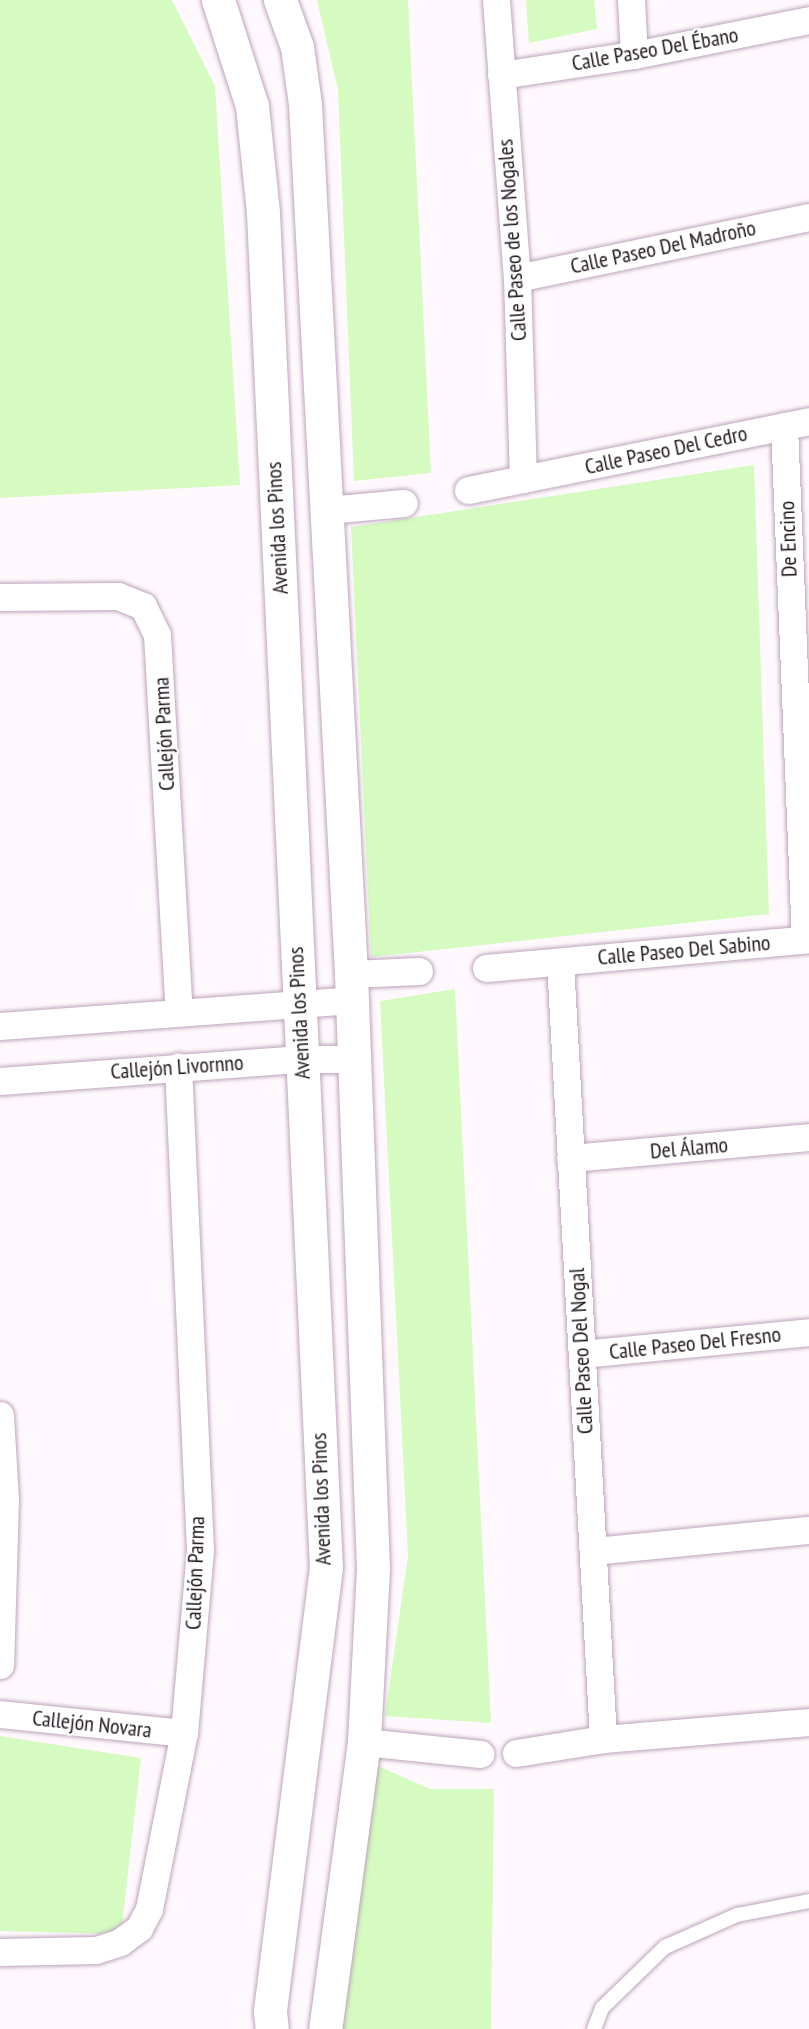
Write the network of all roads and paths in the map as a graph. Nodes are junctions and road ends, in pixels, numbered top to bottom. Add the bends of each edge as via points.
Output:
1 (219, 0) edge
2 (280, 0) edge
3 (496, 0) edge
4 (631, 0) edge
5 (809, 20) edge
6 (634, 55) junction
7 (501, 75) junction
8 (809, 217) edge
9 (517, 278) junction
10 (796, 424) edge
11 (524, 479) junction
12 (468, 490) dead end
13 (404, 503) dead end
14 (327, 510) junction
15 (0, 597) edge
16 (807, 939) edge
17 (560, 962) junction
18 (486, 968) dead end
19 (419, 971) dead end
20 (351, 987) junction
21 (298, 1002) junction
22 (179, 1011) junction
23 (0, 1026) edge
24 (301, 1059) junction
25 (354, 1059) junction
26 (178, 1067) junction
27 (0, 1081) edge
28 (809, 1137) edge
29 (570, 1158) junction
30 (809, 1332) edge
31 (582, 1354) junction
32 (0, 1415) edge
33 (809, 1530) edge
34 (593, 1551) junction
35 (0, 1665) edge
36 (0, 1714) edge
37 (809, 1722) edge
38 (184, 1733) junction
39 (603, 1739) junction
40 (364, 1742) junction
41 (480, 1754) dead end
42 (516, 1754) dead end
43 (809, 1901) edge
44 (0, 1952) edge
45 (272, 2029) edge
46 (325, 2029) edge
47 (594, 2029) edge

1 - 21 street, Avenida los Pinos via 252,106 263,213
2 - 14 street via 297,47 305,104
3 - 7 street, Calle Paseo de los Nogales
4 - 6 street
5 - 6 street, Calle Paseo Del Ébano
6 - 7 street, Calle Paseo Del Ébano
7 - 9 street, Calle Paseo de los Nogales
8 - 9 street, Calle Paseo Del Madroño
9 - 11 street, Calle Paseo de los Nogales
10 - 11 street, Calle Paseo Del Cedro
10 - 16 street, De Encino
11 - 12 street, Calle Paseo Del Cedro
13 - 14 street
14 - 20 street
15 - 22 street, Callejón Parma via 118,596 143,606 157,635
16 - 17 street, Calle Paseo Del Sabino
17 - 18 street, Calle Paseo Del Sabino
17 - 29 street, Calle Paseo Del Nogal
19 - 20 street
20 - 21 street
20 - 25 street
21 - 22 street
21 - 24 street, Avenida los Pinos
22 - 23 street
24 - 25 street, Callejón Livornno
24 - 26 street, Callejón Livornno
24 - 45 street, Avenida los Pinos via 326,1567 270,2011
25 - 40 street via 373,1569
26 - 27 street, Callejón Livornno
26 - 38 street, Callejón Parma via 200,1550
28 - 29 street, Del Álamo
29 - 31 street, Calle Paseo Del Nogal
30 - 31 street, Calle Paseo Del Fresno
31 - 34 street, Calle Paseo Del Nogal
32 - 35 street via 5,1500
33 - 34 street
34 - 39 street, Calle Paseo Del Nogal
36 - 38 street, Callejón Novara
37 - 39 street
38 - 44 street, Callejón Parma via 149,1909 139,1928 120,1942 96,1950
39 - 42 street
40 - 41 street
40 - 46 street
43 - 47 lane via 737,1915 664,1947 602,2008

